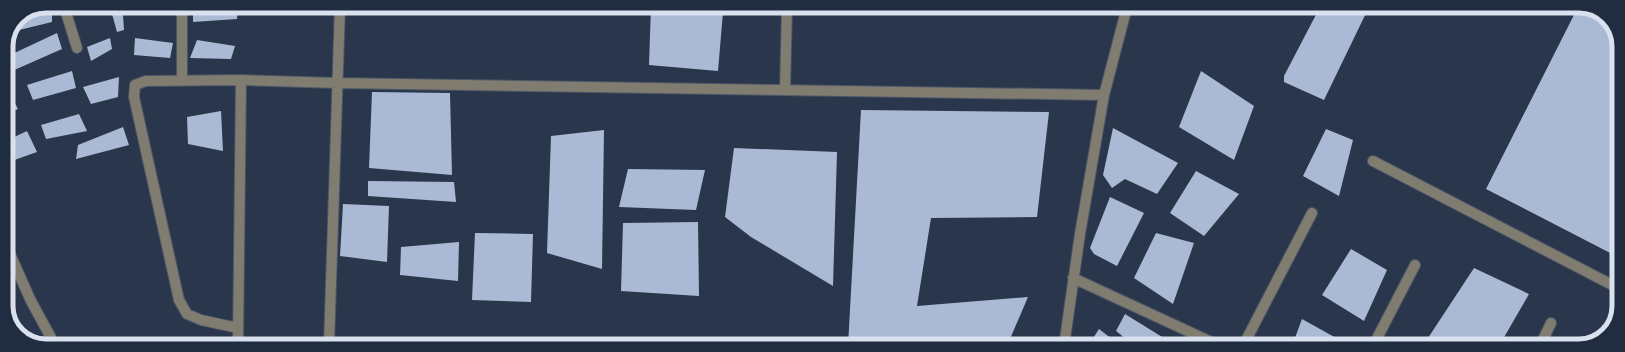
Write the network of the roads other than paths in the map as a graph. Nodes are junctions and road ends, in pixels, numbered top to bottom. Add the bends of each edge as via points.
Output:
1 (66, 13) edge
2 (182, 13) edge
3 (340, 13) edge
4 (787, 13) edge
5 (1125, 13) edge
6 (77, 48) dead end
7 (241, 80) junction
8 (182, 81) junction
9 (337, 84) junction
10 (784, 90) junction
11 (1104, 95) junction
12 (1373, 161) dead end
13 (1312, 213) dead end
14 (13, 261) edge
15 (1415, 265) dead end
16 (1074, 278) junction
17 (1612, 285) edge
18 (1551, 323) dead end
19 (238, 328) junction
20 (52, 339) edge
21 (238, 339) edge
22 (329, 339) edge
23 (1065, 339) edge
24 (1205, 339) edge
25 (1247, 339) edge
26 (1377, 339) edge
27 (1543, 339) edge

1 - 6 street
2 - 8 street
3 - 9 street
4 - 10 street
5 - 11 street
7 - 8 street
7 - 9 street
7 - 19 street
8 - 19 street via 146,81 135,85 134,97 179,300 187,314 201,320
9 - 10 street
9 - 22 street
10 - 11 street
11 - 16 street
12 - 17 street
13 - 25 street
14 - 20 street
15 - 26 street
16 - 23 street
16 - 24 street
18 - 27 street
19 - 21 street

